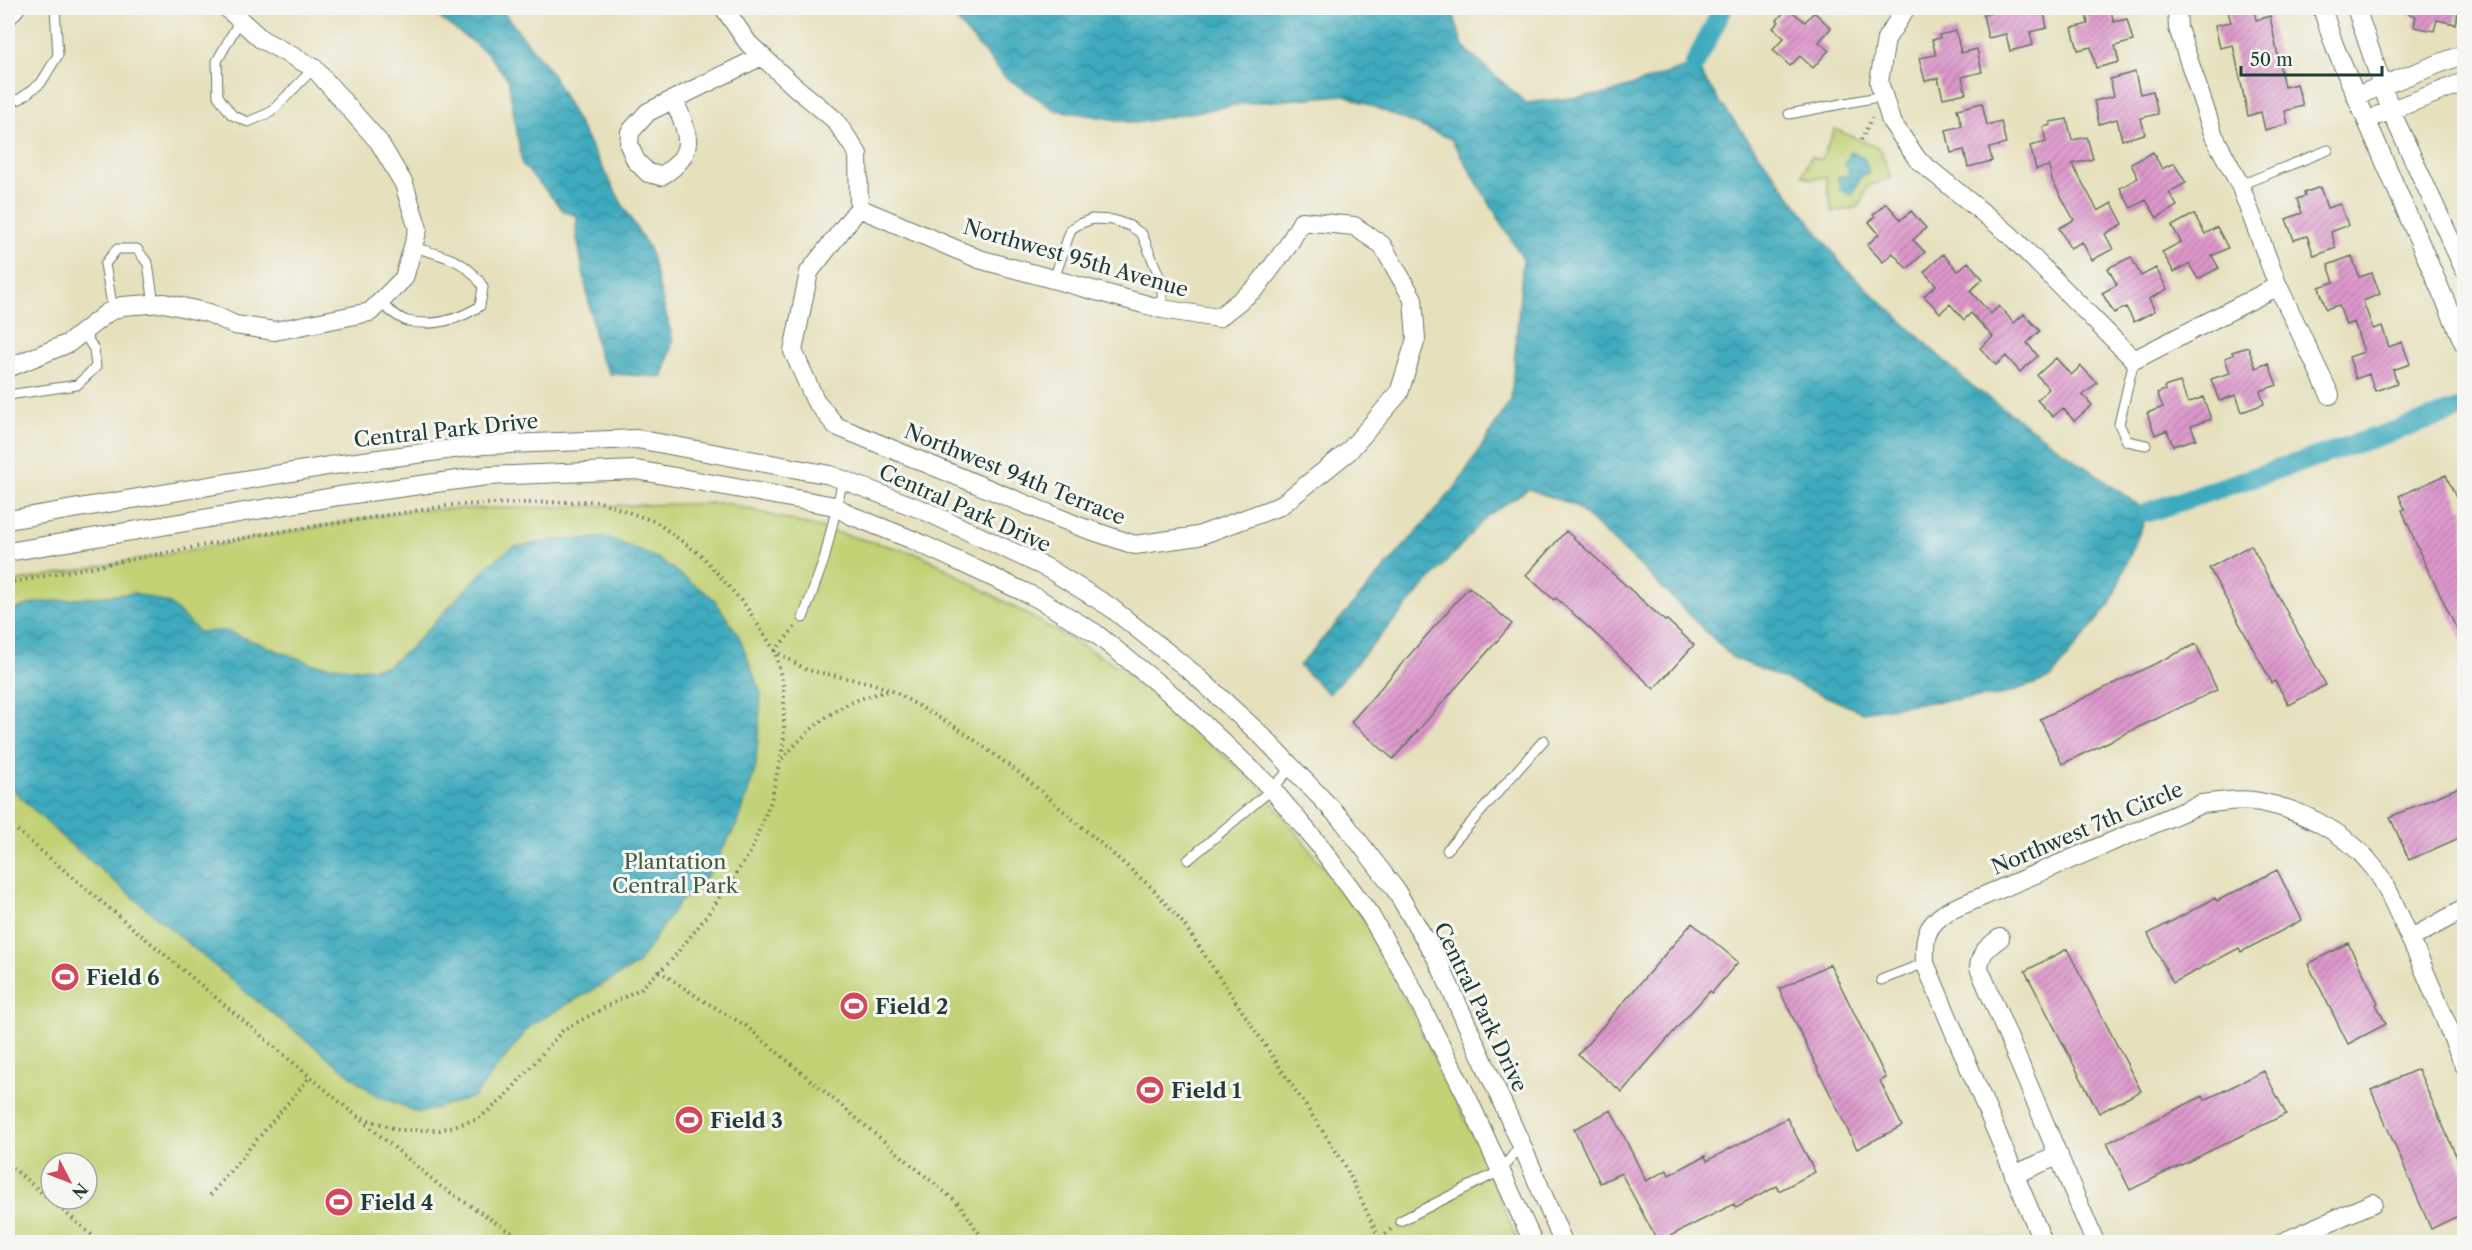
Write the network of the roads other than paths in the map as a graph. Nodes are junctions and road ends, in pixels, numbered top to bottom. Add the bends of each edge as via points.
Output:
1 (21, 8) edge
2 (55, 8) edge
3 (724, 8) edge
4 (1906, 8) edge
5 (2177, 8) edge
6 (2322, 8) edge
7 (2356, 8) edge
8 (234, 14) edge
9 (8, 24) edge
10 (2464, 54) edge
11 (762, 57) junction
12 (314, 68) junction
13 (2464, 82) edge
14 (2382, 84) junction
15 (1883, 96) junction
16 (2356, 96) junction
17 (8, 100) edge
18 (674, 101) dead end
19 (2391, 111) junction
20 (1789, 114) dead end
21 (2366, 120) junction
22 (2328, 150) dead end
23 (2240, 185) junction
24 (859, 208) junction
25 (413, 247) junction
26 (2464, 269) edge
27 (1054, 279) junction
28 (2278, 286) junction
29 (379, 303) junction
30 (154, 304) junction
31 (1162, 309) junction
32 (114, 310) junction
33 (1218, 318) joint
34 (83, 332) junction
35 (2464, 344) edge
36 (2134, 360) junction
37 (8, 368) edge
38 (8, 395) edge
39 (2330, 395) dead end
40 (2146, 445) dead end
41 (843, 480) junction
42 (835, 506) junction
43 (8, 520) edge
44 (8, 552) edge
45 (803, 618) road end
46 (1544, 740) dead end
47 (1292, 766) junction
48 (1272, 789) junction
49 (1447, 850) dead end
50 (1188, 860) dead end
51 (2464, 909) edge
52 (2000, 938) dead end
53 (2410, 939) junction
54 (1925, 963) junction
55 (1881, 980) dead end
56 (2463, 1057) edge
57 (1521, 1144) junction
58 (2059, 1155) junction
59 (1502, 1170) junction
60 (2014, 1175) junction
61 (2373, 1203) dead end
62 (1400, 1221) road end
63 (1533, 1242) edge
64 (1563, 1242) edge
65 (2043, 1242) edge
66 (2096, 1242) edge
67 (2283, 1242) edge

1 - 9 lane
2 - 17 lane via 58,55 41,83 20,99
3 - 11 street
4 - 15 street via 1886,39 1879,82
5 - 23 street via 2178,28 2214,136
6 - 16 street
7 - 14 street
8 - 12 street via 261,39
8 - 12 lane via 217,61 218,96 232,116 248,122 271,112
10 - 14 street
11 - 18 street
11 - 24 street via 835,120 858,154
12 - 25 street via 379,142 404,184 418,229
13 - 19 street
14 - 16 street
14 - 19 street
15 - 20 lane
15 - 36 street via 1891,121 1918,160 2009,234
16 - 21 street
19 - 21 street
19 - 26 street
21 - 35 street
22 - 23 lane
23 - 28 street
24 - 27 street, Northwest 95th Avenue via 979,259
24 - 33 street, Northwest 94th Terrace via 809,272 793,351 815,400 836,426 1081,527 1135,545 1198,536 1280,506 1348,452 1399,393 1416,339 1413,299 1382,244 1354,226 1302,220 1256,288
25 - 29 street via 404,278
25 - 29 lane via 448,257 474,271 483,287 480,306 462,318 437,323 405,321
27 - 31 street, Northwest 95th Avenue
27 - 31 lane via 1071,229 1092,219 1113,220 1142,234 1162,283
28 - 36 street
28 - 39 street
29 - 30 street via 370,312 275,331 236,325 209,313
30 - 32 street
30 - 32 lane via 148,264 137,249 117,249 105,264
31 - 33 street, Northwest 95th Avenue
32 - 34 street
34 - 37 street via 69,343
34 - 38 lane via 94,350 96,368 77,385
36 - 40 lane via 2119,424 2127,441
41 - 42 lane
41 - 43 street, Central Park Drive via 637,439 483,445 334,465
41 - 47 street, Central Park Drive via 923,510 1049,569 1110,607 1193,673
42 - 44 street via 636,470 487,476 339,496
42 - 45 lane via 824,560
42 - 48 street via 1037,598 1095,633 1176,698
46 - 49 lane
47 - 48 lane
47 - 57 street, Central Park Drive via 1343,821 1395,889 1438,961
48 - 50 lane
48 - 59 street via 1370,915 1417,998
51 - 53 street
52 - 58 street via 1980,957 1979,968
53 - 54 street, Northwest 7th Circle via 2369,861 2338,835 2290,810 2259,801 2231,801 2201,804 1948,911 1929,927
53 - 56 street, Northwest 7th Circle
54 - 55 lane
54 - 60 street, Northwest 7th Circle
57 - 59 lane
57 - 64 street, Central Park Drive
58 - 60 street
58 - 66 street
59 - 62 lane
59 - 63 street
60 - 65 street, Northwest 7th Circle
61 - 67 street

